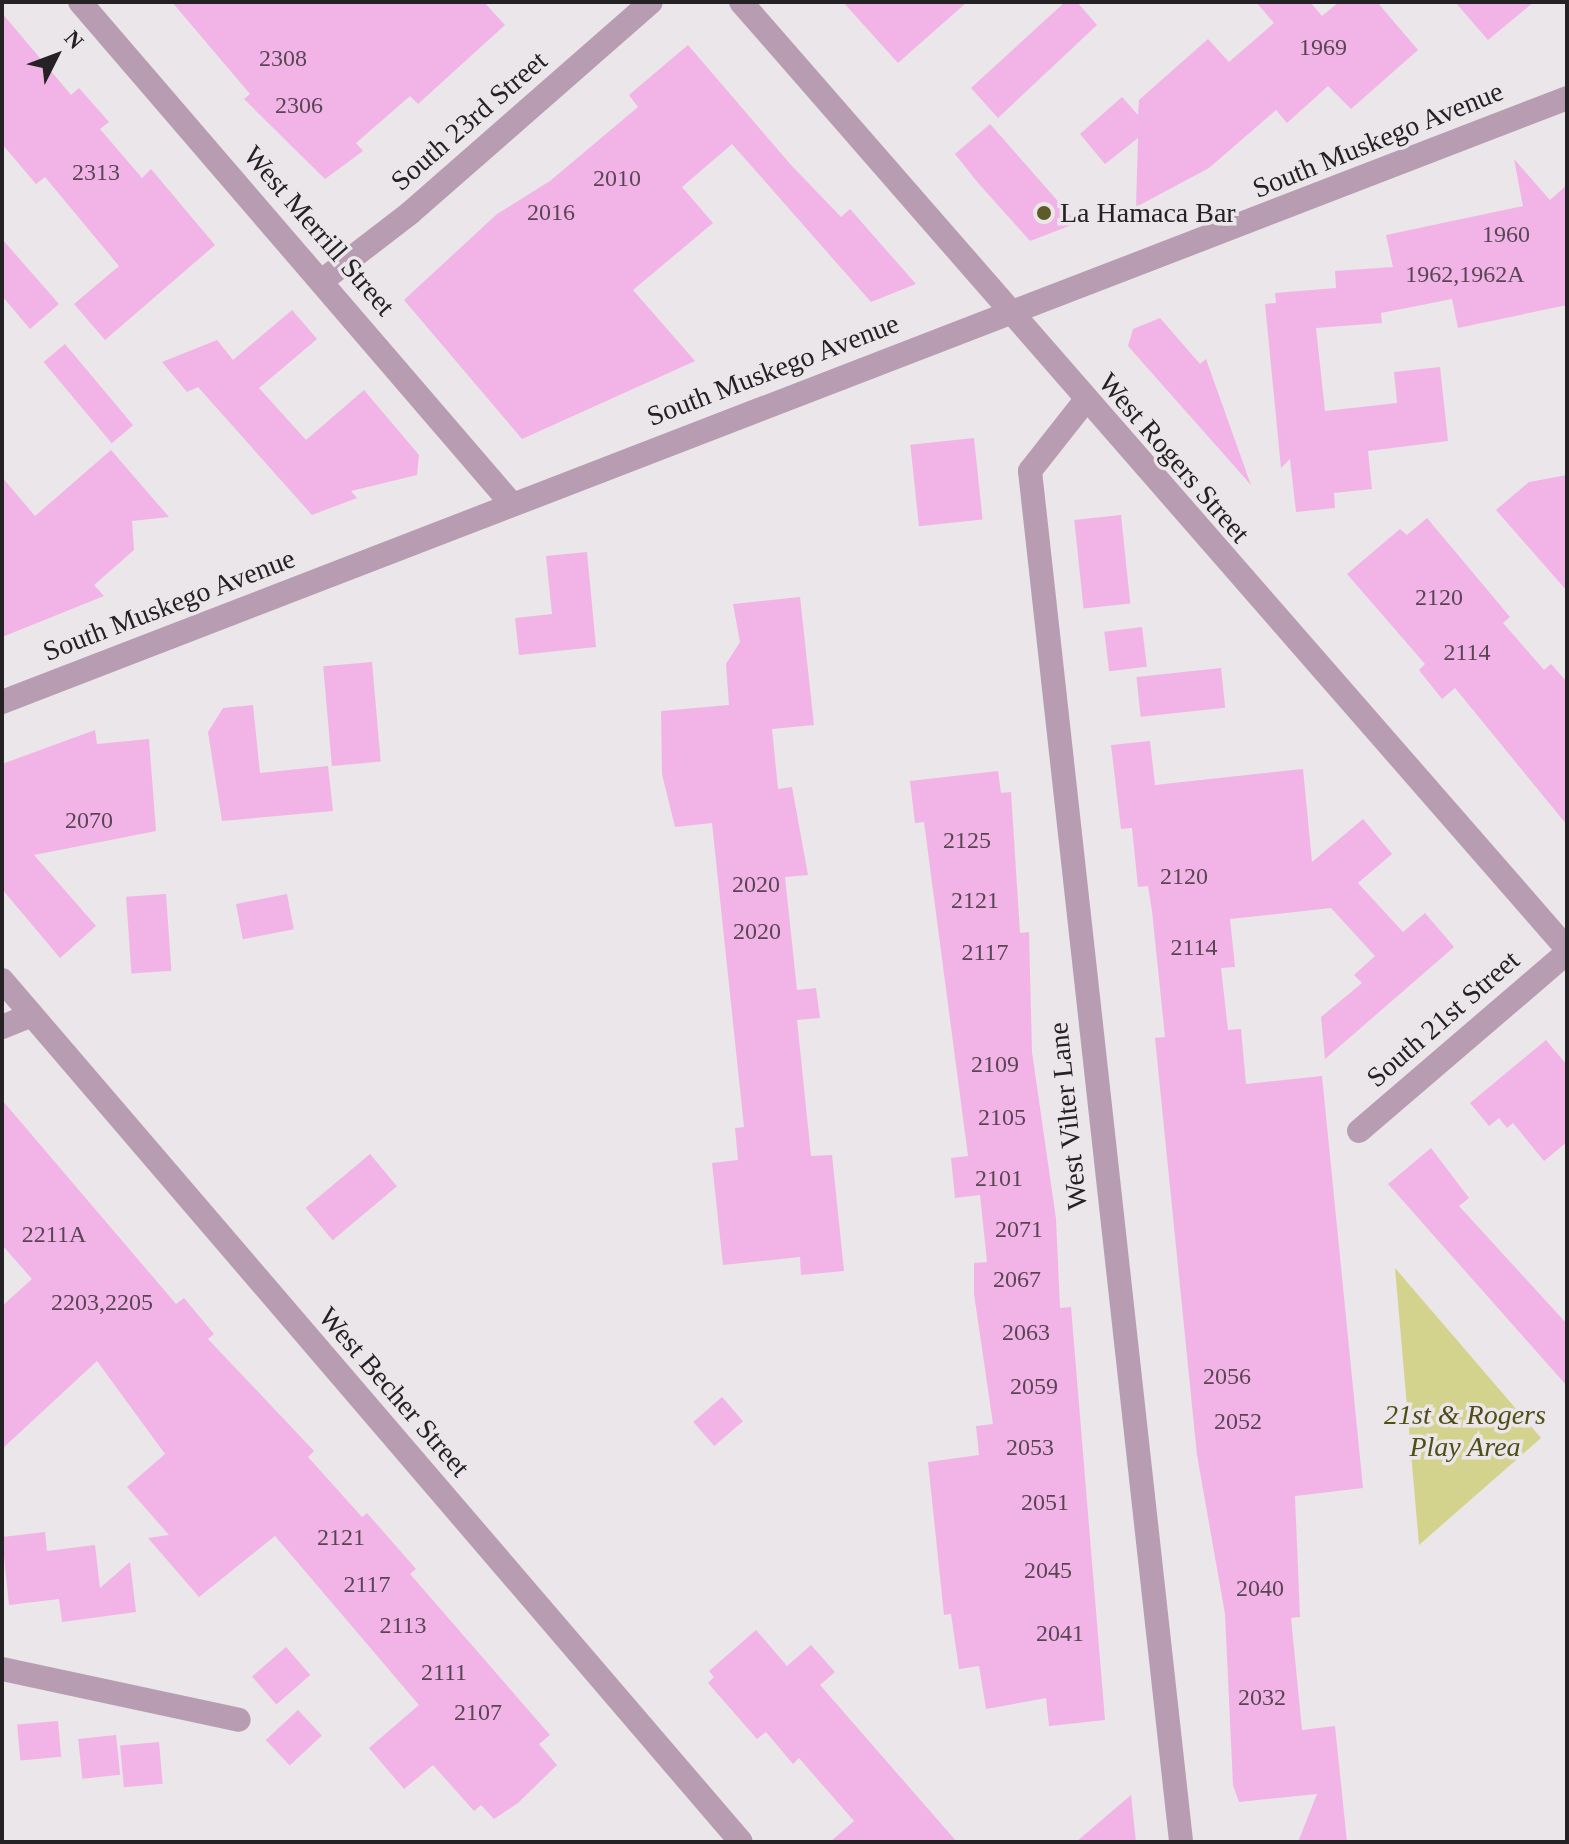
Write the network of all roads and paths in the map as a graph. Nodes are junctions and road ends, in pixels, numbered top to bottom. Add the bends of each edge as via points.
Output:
1 (80, 2) edge
2 (651, 2) edge
3 (741, 2) edge
4 (1567, 98) edge
5 (323, 280) junction
6 (1011, 311) junction
7 (1085, 401) junction
8 (510, 502) junction
9 (2, 702) edge
10 (1567, 951) edge
11 (2, 980) edge
12 (32, 1015) junction
13 (2, 1027) edge
14 (1359, 1131) dead end
15 (2, 1669) edge
16 (239, 1720) dead end
17 (741, 1842) edge
18 (1181, 1842) edge

1 - 5 street, West Merrill Street
2 - 5 street, South 23rd Street via 410,213
3 - 6 street, West Rogers Street
4 - 6 street, South Muskego Avenue
5 - 8 street, West Merrill Street
6 - 7 street, West Rogers Street
6 - 8 street, South Muskego Avenue
7 - 10 street, West Rogers Street
7 - 18 street, West Vilter Lane via 1030,471
8 - 9 street, South Muskego Avenue
10 - 14 street, South 21st Street
11 - 12 street, West Becher Street
12 - 13 street
12 - 17 street, West Becher Street
15 - 16 street

